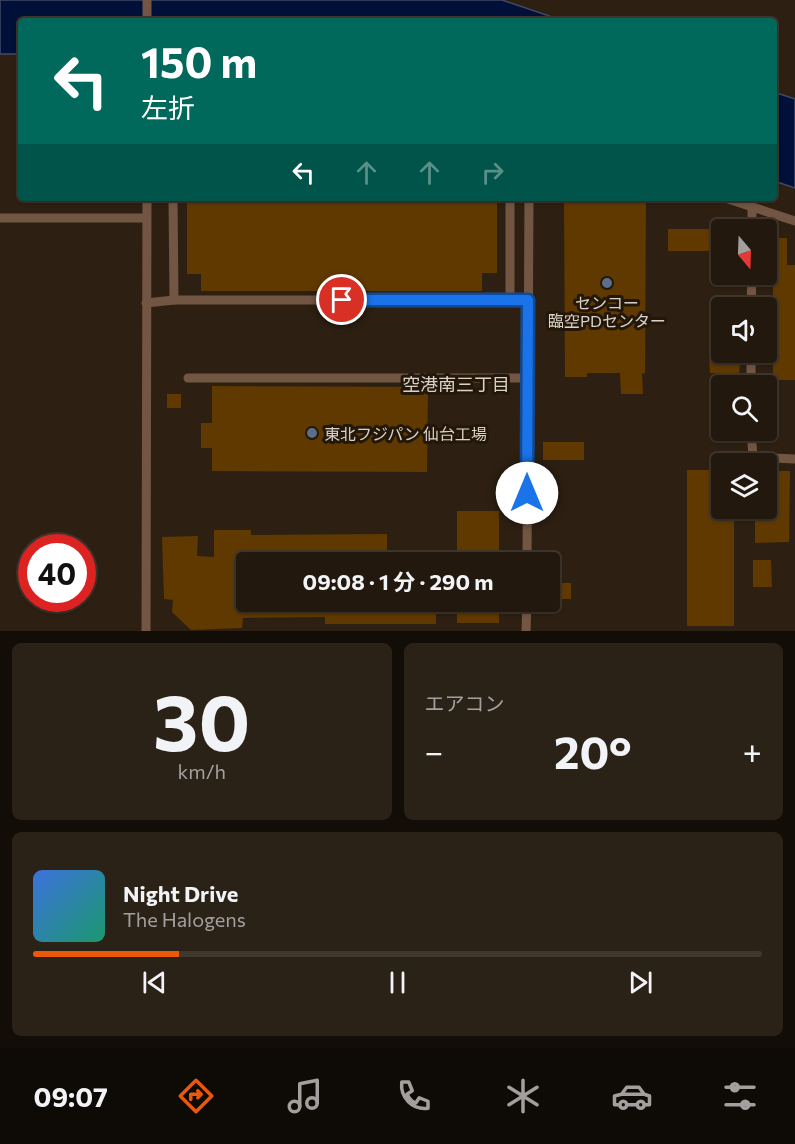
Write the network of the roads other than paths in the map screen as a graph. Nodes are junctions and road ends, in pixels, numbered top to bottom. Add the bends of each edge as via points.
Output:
1 (147, 0) edge
2 (147, 18) edge
3 (147, 201) edge
4 (173, 201) edge
5 (510, 201) edge
6 (529, 201) edge
7 (734, 201) edge
8 (752, 207) junction
9 (0, 218) edge
10 (147, 218) junction
11 (752, 219) edge
12 (795, 221) edge
13 (174, 300) junction
14 (510, 300) junction
15 (528, 300) junction
16 (146, 303) junction
17 (188, 378) dead end
18 (528, 378) junction
19 (752, 441) edge
20 (795, 459) edge
21 (527, 552) edge
22 (527, 612) edge
23 (146, 631) edge
24 (526, 631) edge

1 - 2 street
3 - 10 street
4 - 13 street
5 - 14 street
6 - 15 street
7 - 8 street
8 - 11 street
8 - 12 street
9 - 10 street
10 - 16 street
13 - 14 street
13 - 16 street
14 - 15 street
15 - 18 street
16 - 23 street
17 - 18 street
18 - 21 street
19 - 20 street via 753,457
22 - 24 street

